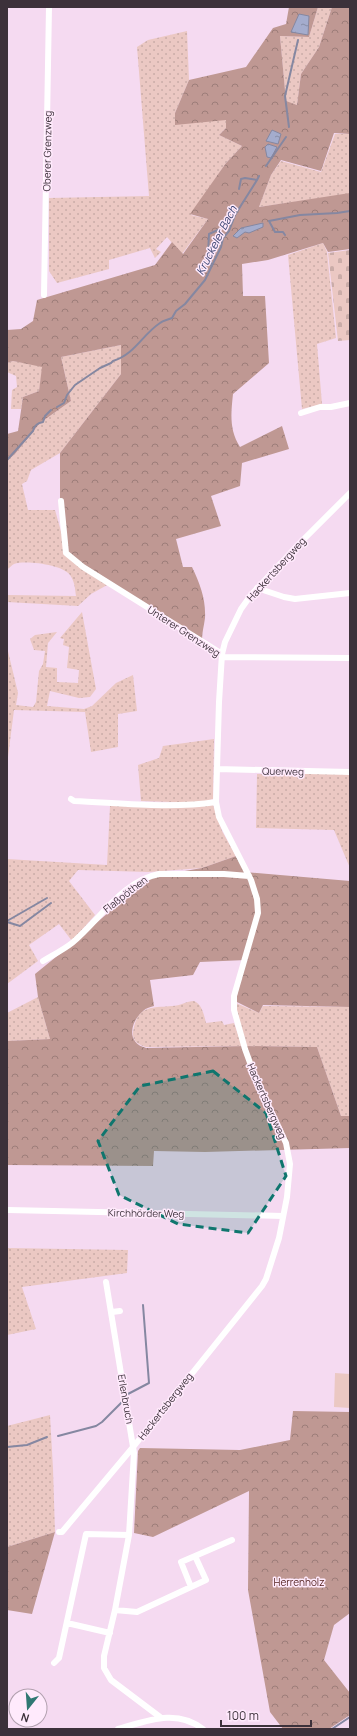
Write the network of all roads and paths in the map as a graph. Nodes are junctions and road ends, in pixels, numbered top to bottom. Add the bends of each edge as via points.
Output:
1 (49, 7) edge
2 (44, 295) dead end
3 (350, 403) edge
4 (301, 413) dead end
5 (350, 493) edge
6 (61, 501) dead end
7 (257, 588) junction
8 (350, 593) edge
9 (222, 654) junction
10 (350, 658) edge
11 (217, 769) junction
12 (350, 772) edge
13 (71, 799) dead end
14 (216, 802) junction
15 (249, 876) junction
16 (43, 961) dead end
17 (8, 1210) dead end
18 (283, 1216) junction
19 (106, 1282) dead end
20 (120, 1311) dead end
21 (112, 1312) junction
22 (134, 1446) junction
23 (60, 1532) dead end
24 (129, 1535) junction
25 (232, 1540) dead end
26 (195, 1556) junction
27 (191, 1587) junction
28 (115, 1610) junction
29 (66, 1623) junction
30 (110, 1633) junction
31 (54, 1663) dead end
32 (160, 1717) junction
33 (118, 1729) edge
34 (203, 1729) edge

1 - 2 street, Oberer Grenzweg
3 - 4 street via 320,407
5 - 7 street, Hackertsbergweg
6 - 9 street, Unterer Grenzweg via 66,553 83,567
7 - 8 street via 284,598 295,599
7 - 9 street, Hackertsbergweg via 241,609
9 - 10 street, Unterer Grenzweg via 224,657
9 - 11 street, Hackertsbergweg
11 - 12 street, Querweg
11 - 14 street, Hackertsbergweg
13 - 14 street via 74,802 148,804
14 - 15 street, Hackertsbergweg via 219,817
15 - 16 street, Flaßpöthen via 149,876 104,909 72,942
15 - 18 street, Hackertsbergweg via 254,887 258,913 234,996 234,1010 257,1082 286,1143 290,1164
17 - 18 street, Kirchhörder Weg
18 - 22 street, Hackertsbergweg via 272,1264 262,1286
19 - 21 street, Erlenbruch
20 - 21 street
21 - 22 street, Erlenbruch
22 - 23 street, Hackertsbergweg
22 - 24 street, Erlenbruch
24 - 28 street, Erlenbruch
24 - 29 street via 86,1534
25 - 26 street
26 - 27 street via 181,1562
26 - 27 street via 206,1580
27 - 28 street via 137,1612
28 - 30 street, Erlenbruch
29 - 30 street
29 - 31 street via 58,1658
30 - 32 street, Erlenbruch via 104,1656 106,1674
32 - 33 street
32 - 34 street via 188,1720

